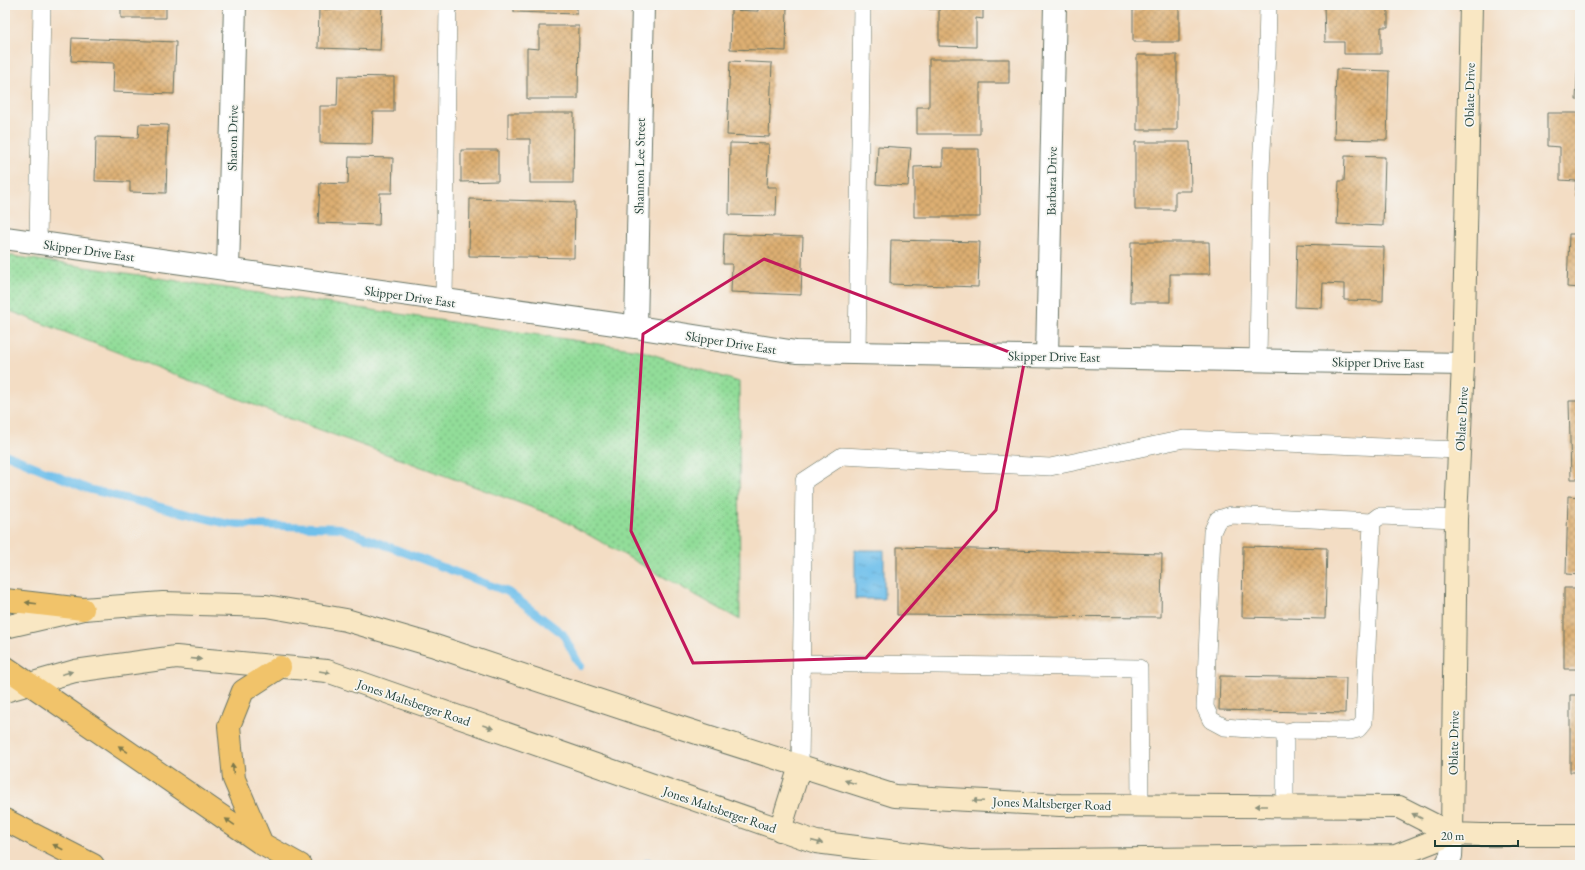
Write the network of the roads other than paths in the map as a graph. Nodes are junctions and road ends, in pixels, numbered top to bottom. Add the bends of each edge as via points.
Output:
1 (42, 5) edge
2 (235, 5) edge
3 (448, 5) edge
4 (643, 5) edge
5 (862, 5) edge
6 (1055, 5) edge
7 (1268, 5) edge
8 (1470, 5) edge
9 (5, 238) edge
10 (38, 242) junction
11 (228, 270) junction
12 (444, 301) junction
13 (636, 327) junction
14 (857, 353) junction
15 (1048, 356) junction
16 (1258, 360) junction
17 (1463, 364) junction
18 (1459, 450) junction
19 (1456, 519) junction
20 (1372, 522) junction
21 (5, 600) edge
22 (83, 609) junction
23 (5, 626) edge
24 (801, 663) junction
25 (5, 667) edge
26 (280, 667) junction
27 (30, 684) junction
28 (5, 691) edge
29 (1288, 732) junction
30 (800, 766) junction
31 (1140, 806) junction
32 (1285, 806) junction
33 (5, 820) edge
34 (780, 830) junction
35 (1452, 834) junction
36 (1580, 835) edge
37 (262, 844) junction
38 (1304, 857) junction
39 (1452, 862) edge
40 (93, 865) edge
41 (300, 865) edge
42 (1329, 865) edge

1 - 10 lane
2 - 11 street, Sharon Drive
3 - 12 lane
4 - 13 street, Shannon Lee Street
5 - 14 lane
6 - 15 street, Barbara Drive
7 - 16 lane via 1261,169
8 - 17 main road, Oblate Drive
9 - 10 street, Skipper Drive East
10 - 11 street, Skipper Drive East
11 - 12 street, Skipper Drive East
12 - 13 street, Skipper Drive East
13 - 14 street, Skipper Drive East via 796,352
14 - 15 street, Skipper Drive East
15 - 16 street, Skipper Drive East
16 - 17 street, Skipper Drive East
17 - 18 main road, Oblate Drive
18 - 19 main road, Oblate Drive
18 - 24 lane via 1184,439 1050,467 842,456 804,481
19 - 20 lane via 1380,516
19 - 35 main road, Oblate Drive
20 - 29 lane via 1364,722 1358,729 1350,731
20 - 29 lane via 1231,515 1218,519 1212,532 1205,707 1210,720 1224,727
22 -> 21 highway
22 - 23 main road, Jones Maltsberger Road
22 - 30 main road, Jones Maltsberger Road via 163,603 266,606 346,620 435,646
24 - 30 lane
24 - 31 lane via 1139,668
25 - 27 highway
27 -> 26 main road, Jones Maltsberger Road via 75,671 176,657
26 -> 34 main road, Jones Maltsberger Road via 327,671
37 -> 26 highway via 234,779 229,726 243,691
27 - 28 main road, Jones Maltsberger Road
37 -> 27 highway
29 - 32 lane via 1285,738
31 -> 30 main road, Jones Maltsberger Road via 1060,805 895,796
30 - 34 main road
32 -> 31 main road, Jones Maltsberger Road
35 -> 32 main road, Jones Maltsberger Road via 1399,807
40 -> 33 highway
34 -> 38 main road, Jones Maltsberger Road via 816,842 968,861
35 - 36 main road, Jones Maltsberger Road
35 - 38 main road, Jones Maltsberger Road via 1396,856
35 - 39 street
37 - 41 highway
38 - 42 main road

